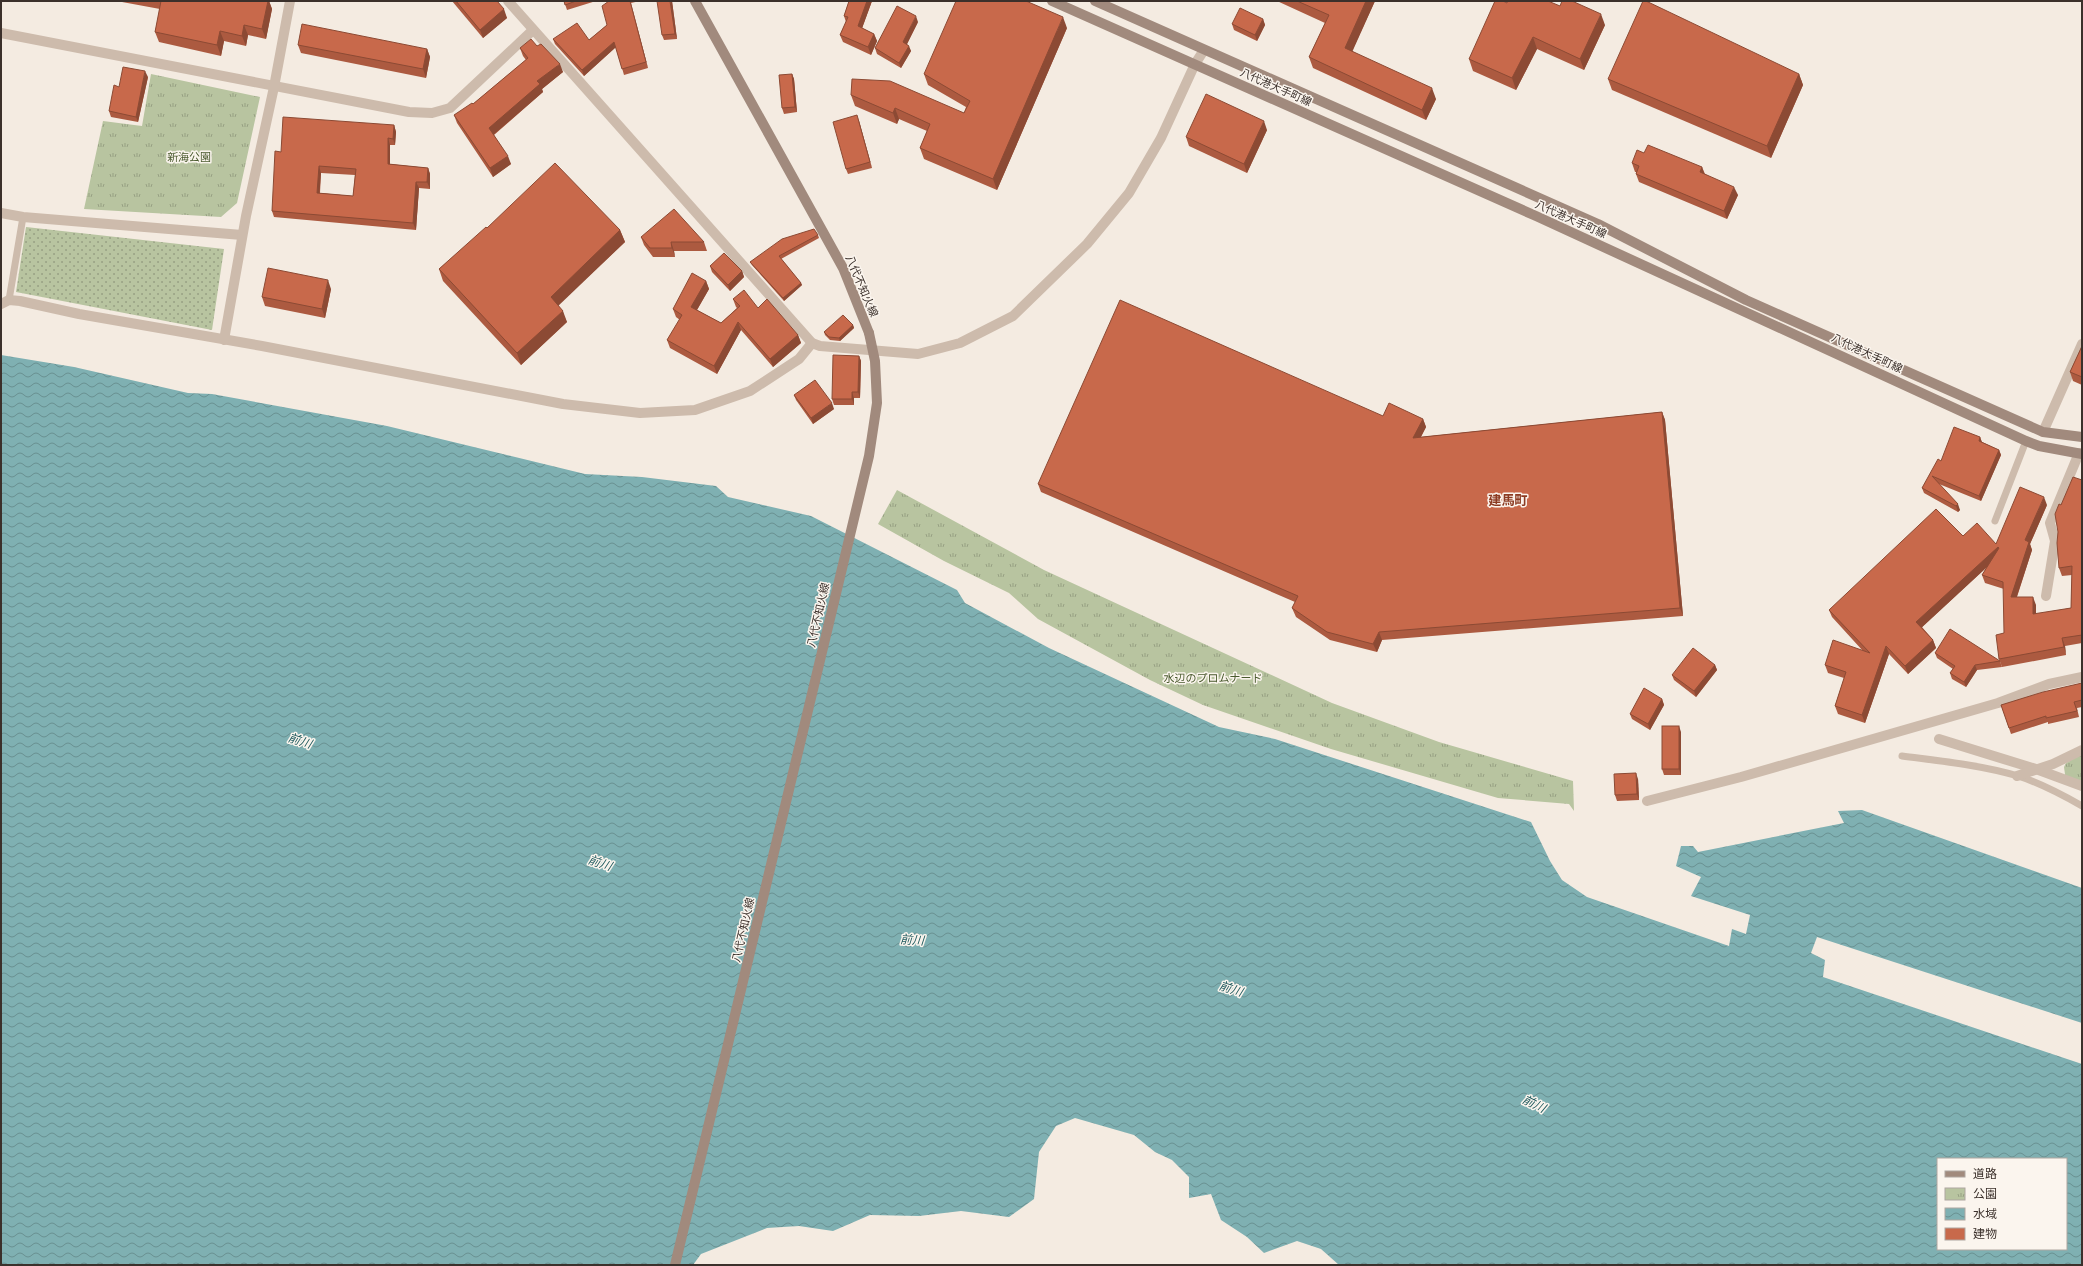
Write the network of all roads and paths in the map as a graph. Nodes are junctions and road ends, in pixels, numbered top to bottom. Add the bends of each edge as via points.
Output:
1 (290, 1) edge
2 (508, 1) edge
3 (695, 1) edge
4 (1052, 1) edge
5 (1095, 1) edge
6 (533, 30) junction
7 (1, 33) edge
8 (1204, 50) junction
9 (1195, 64) junction
10 (274, 87) junction
11 (1, 213) edge
12 (23, 217) junction
13 (242, 235) junction
14 (5, 302) edge
15 (224, 340) junction
16 (812, 343) junction
17 (2082, 344) edge
18 (2043, 432) junction
19 (2082, 437) edge
20 (2026, 441) junction
21 (2081, 453) edge
22 (1995, 521) dead end
23 (2046, 596) dead end
24 (2082, 676) edge
25 (1939, 739) dead end
26 (2082, 750) edge
27 (1902, 756) dead end
28 (2036, 769) junction
29 (2017, 776) junction
30 (2082, 786) edge
31 (1647, 801) dead end
32 (2082, 806) edge
33 (674, 1265) edge

1 - 10 street
2 - 6 street
3 - 33 main road, 八代不知火線, bridge via 843,268 869,333 875,361 877,403 869,456
4 - 9 main road, 八代港大手町線
5 - 8 main road, 八代港大手町線
6 - 10 street via 450,108 432,113 408,112
6 - 16 street
7 - 10 street
8 - 9 street
8 - 18 main road, 八代港大手町線 via 1598,224 1746,300
9 - 16 street via 1161,138 1129,193 1087,244 1013,316 960,343 918,354 820,346
9 - 20 main road, 八代港大手町線 via 1812,341
10 - 13 street
11 - 12 street
12 - 13 street
12 - 14 lane
13 - 15 street
14 - 15 street
15 - 16 street via 563,404 640,413 695,410 750,391 800,359
17 - 18 street
18 - 19 main road, 八代港大手町線
20 - 21 main road, 八代港大手町線 via 2039,446
20 - 22 lane
21 - 23 street via 2050,523 2055,541
24 - 31 street via 1776,767
25 - 28 street
26 - 28 street
27 - 29 lane via 1960,764
28 - 29 street
28 - 30 street
29 - 32 lane

